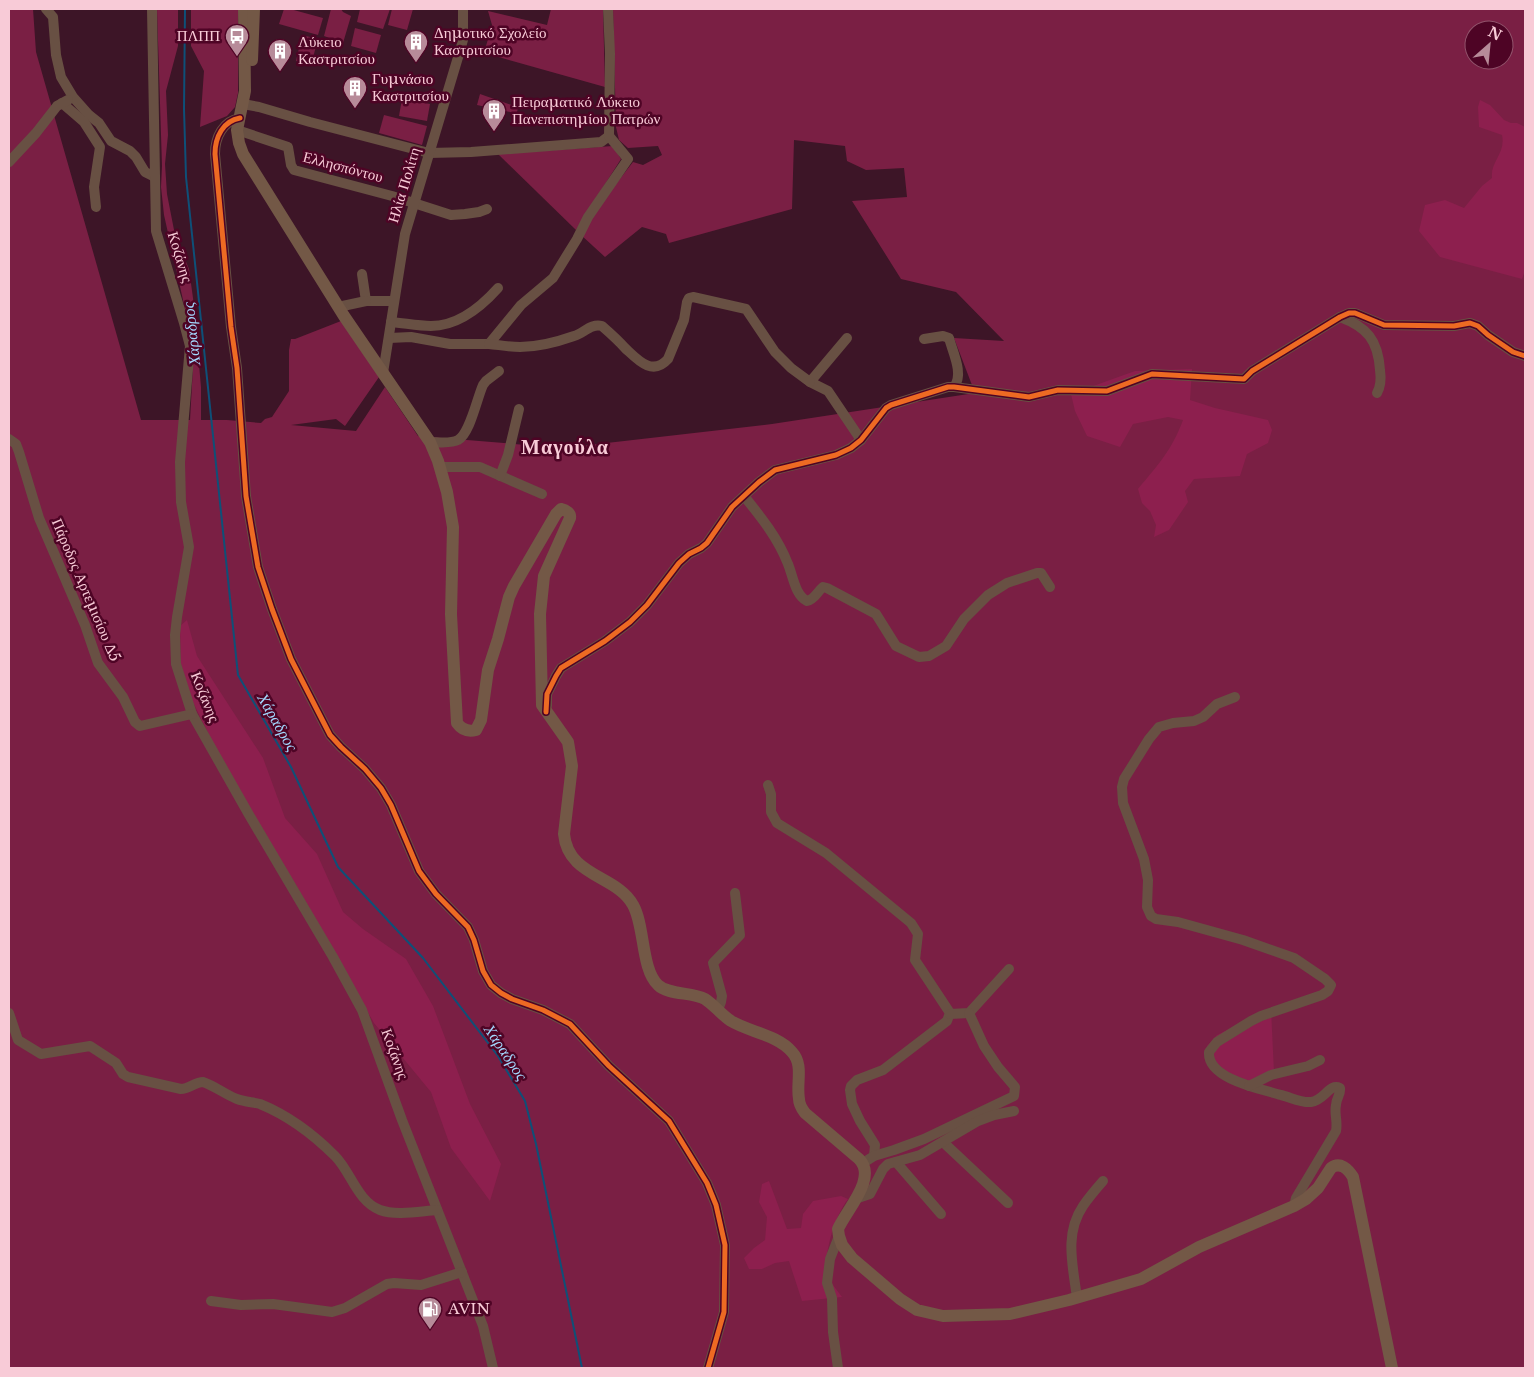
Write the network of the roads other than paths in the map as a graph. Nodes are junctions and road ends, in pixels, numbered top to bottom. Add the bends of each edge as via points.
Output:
1 (46, 9) edge
2 (152, 9) edge
3 (244, 9) edge
4 (254, 9) edge
5 (463, 9) edge
6 (608, 9) edge
7 (73, 97) junction
8 (244, 98) junction
9 (62, 103) junction
10 (239, 124) junction
11 (609, 136) junction
12 (429, 153) junction
13 (9, 162) edge
14 (155, 176) junction
15 (414, 202) junction
16 (96, 207) dead end
17 (487, 209) dead end
18 (362, 274) dead end
19 (498, 288) dead end
20 (366, 301) junction
21 (394, 301) junction
22 (338, 307) junction
23 (1340, 317) junction
24 (391, 322) junction
25 (389, 338) junction
26 (847, 338) dead end
27 (924, 339) dead end
28 (488, 344) junction
29 (1525, 356) edge
30 (499, 371) dead end
31 (383, 373) junction
32 (810, 382) junction
33 (954, 387) junction
34 (1377, 393) dead end
35 (519, 409) dead end
36 (9, 439) edge
37 (861, 440) junction
38 (430, 442) junction
39 (440, 467) junction
40 (500, 476) junction
41 (542, 494) dead end
42 (744, 496) junction
43 (1050, 588) dead end
44 (1235, 697) dead end
45 (546, 712) junction
46 (192, 714) junction
47 (768, 785) dead end
48 (735, 893) dead end
49 (1010, 968) dead end
50 (718, 1010) junction
51 (9, 1013) edge
52 (969, 1013) junction
53 (950, 1014) junction
54 (1320, 1060) dead end
55 (1249, 1086) junction
56 (1014, 1111) dead end
57 (944, 1142) junction
58 (874, 1156) junction
59 (896, 1162) junction
60 (863, 1163) junction
61 (1103, 1181) dead end
62 (855, 1199) junction
63 (1008, 1203) dead end
64 (1294, 1206) junction
65 (437, 1210) junction
66 (941, 1214) dead end
67 (838, 1236) junction
68 (462, 1272) junction
69 (1077, 1298) junction
70 (211, 1301) dead end
71 (714, 1349) junction
72 (493, 1368) edge
73 (708, 1368) edge
74 (713, 1368) edge
75 (838, 1368) edge
76 (1392, 1368) edge

1 - 7 street via 53,17 61,77
2 - 14 street, Κοζάνης
3 - 8 main road
4 - 8 main road via 252,62
5 - 12 street, Ηλία Πολίτη via 461,49
6 - 11 street
7 - 9 street
7 - 14 street via 112,141 130,151 145,172
8 - 10 main road
8 - 12 street via 310,122
9 - 13 street
9 - 16 street via 84,122 100,147 94,187
10 - 15 street, Ελλησπόντου via 288,147 290,165 294,170
10 - 22 main road via 239,143 246,160
10 - 71 street via 227,123 219,134 215,146 216,169 237,368 246,496 258,567 278,626 330,735 381,788 419,872 468,927 490,985 512,999 570,1024 675,1129 707,1183 716,1205 725,1245 724,1312
11 - 12 street via 601,142
11 - 28 street via 628,159 588,217 553,278 521,305
12 - 15 street, Ηλία Πολίτη
14 - 46 street, Κοζάνης via 156,231 190,346 180,462 181,502 189,547 175,644 176,664
15 - 17 street, Ελλησπόντου via 454,215
15 - 21 street, Ηλία Πολίτη
18 - 20 street
19 - 24 street via 473,311 451,323 432,326
20 - 21 street
20 - 22 street
21 - 24 street, Ηλία Πολίτη
22 - 31 main road
23 - 29 street via 1355,313 1384,325 1470,324 1478,326 1513,352
23 - 33 street via 1244,379 1152,374 1107,391 1058,390 1029,396
23 - 34 street via 1363,329 1375,344 1380,361
24 - 25 street, Ηλία Πολίτη
25 - 28 street
25 - 31 street, Ηλία Πολίτη
26 - 32 street
27 - 33 street via 949,338 959,374
28 - 32 street via 520,347 543,344 575,336 598,325 641,363 658,366 664,364 670,353 684,320 687,302 693,297 746,309 775,352
30 - 38 street via 483,385 461,438
31 - 38 main road
32 - 37 street via 828,391
33 - 37 street via 886,408
35 - 40 street
36 - 46 street, Πάροδος Αρτεμισίου Δ5 via 16,444 38,518 85,625 98,663 123,696 135,722 140,726
37 - 42 street via 836,455 775,470
38 - 39 main road
39 - 40 street via 480,467
39 - 45 main road via 453,526 451,614 457,724 466,731 476,730 481,720 488,670 514,586 558,511 565,510 571,516 543,583 541,691
40 - 41 street
42 - 43 street via 778,541 799,596 807,601 823,587 827,588 876,614 896,646 919,657 929,656 946,646 964,619 988,595 1007,582 1041,573
42 - 45 street via 728,512 707,543 679,563 635,618 561,668 547,694
44 - 55 street via 1217,704 1194,721 1159,727 1124,779 1122,794 1144,859 1148,880 1147,907 1151,916 1243,940 1294,958 1331,985 1322,995 1251,1021 1211,1048 1209,1056 1215,1067
45 - 50 main road via 568,742 571,754 564,834 568,850 582,866 633,904 648,967 658,986 705,999
46 - 65 street, Κοζάνης via 362,1010
47 - 53 street via 772,794 771,812 777,823 826,853 911,922 918,936 915,960
48 - 50 street via 740,935 713,963 722,996
49 - 52 street
50 - 60 main road via 732,1022 793,1052 799,1065 800,1106
51 - 65 street via 18,1040 41,1054 90,1046 116,1063 128,1077 181,1088 203,1082 275,1112 298,1126 346,1168 367,1202 381,1210 402,1213
52 - 53 street
52 - 58 street via 984,1046 1015,1087 1014,1096 924,1139
53 - 58 street via 947,1021 890,1065 855,1081 851,1086 852,1104 875,1145
54 - 55 street via 1271,1075
55 - 64 street via 1307,1102 1319,1100 1333,1087 1341,1090 1336,1106 1336,1131
56 - 57 street via 994,1114
57 - 59 street via 920,1155
57 - 63 street
58 - 60 street
59 - 62 street via 884,1168 870,1194
59 - 66 street
60 - 62 main road via 866,1174
61 - 69 street via 1083,1205 1072,1228
62 - 67 main road via 838,1228
64 - 69 main road via 1199,1247 1141,1279
64 - 76 main road via 1318,1188 1334,1165 1350,1173
65 - 68 street, Κοζάνης
67 - 69 main road via 852,1258 917,1310 943,1316 1003,1315
67 - 75 street via 830,1259 827,1283 832,1298
68 - 70 street via 421,1285 387,1284 332,1312 273,1304 241,1305
68 - 72 street, Κοζάνης via 483,1326
71 - 73 street
71 - 74 street

